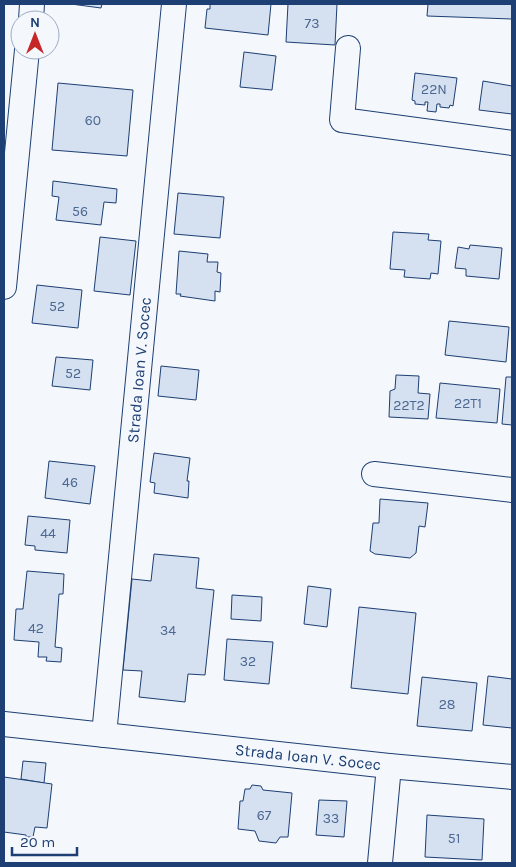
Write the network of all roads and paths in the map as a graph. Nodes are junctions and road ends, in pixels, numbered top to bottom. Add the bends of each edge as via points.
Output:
1 (174, 4) edge
2 (348, 48) dead end
3 (26, 60) edge
4 (12, 115) edge
5 (512, 142) edge
6 (4, 288) edge
7 (374, 474) dead end
8 (512, 490) edge
9 (4, 724) edge
10 (104, 735) junction
11 (389, 766) junction
12 (512, 777) edge
13 (380, 863) edge

1 - 10 street, Strada Ioan V. Socec
2 - 5 street via 342,120
3 - 4 street
4 - 6 street
7 - 8 street
9 - 10 street, Strada Ioan V. Socec
10 - 11 street, Strada Ioan V. Socec
11 - 12 street, Strada Ioan V. Socec
11 - 13 street

